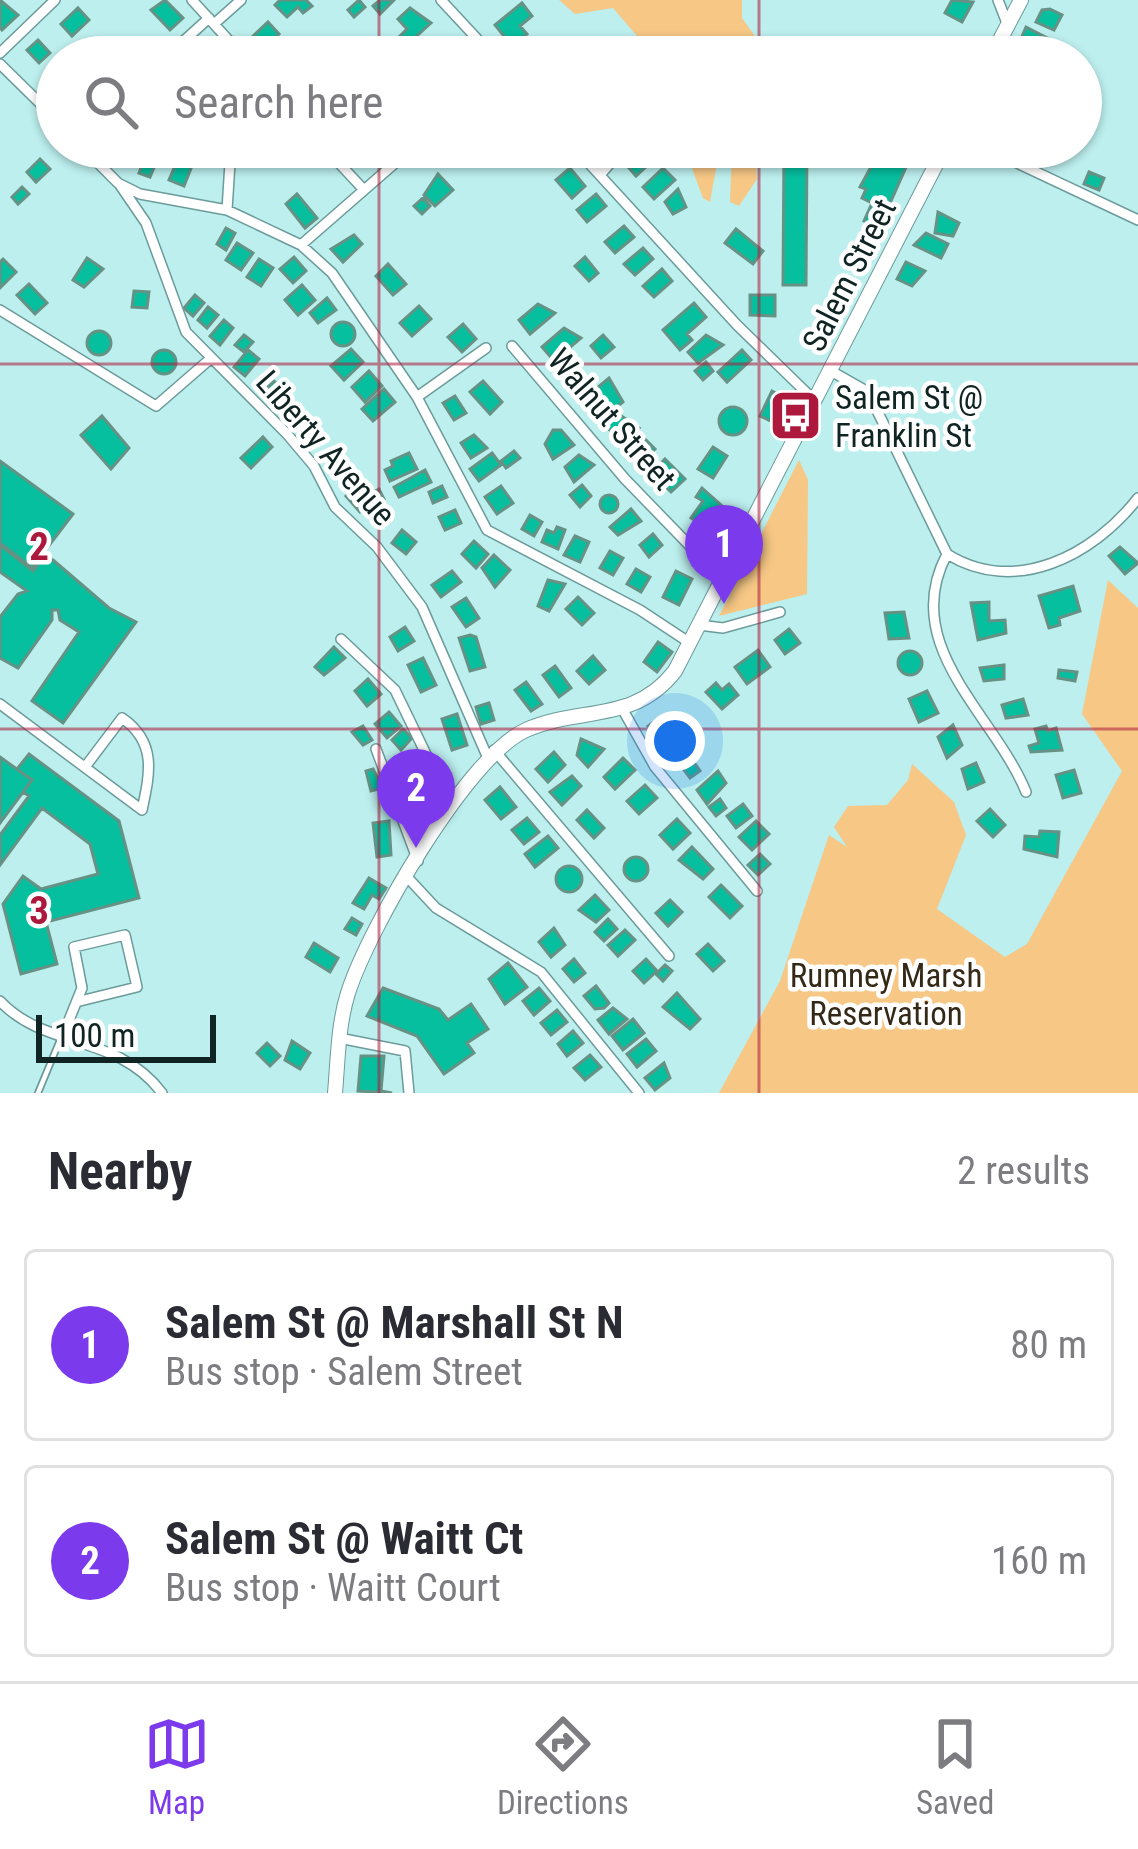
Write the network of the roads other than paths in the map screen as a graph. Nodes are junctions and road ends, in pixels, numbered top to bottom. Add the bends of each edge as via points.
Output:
1 (55, 0) edge
2 (192, 0) edge
3 (241, 0) edge
4 (441, 0) edge
5 (998, 0) edge
6 (1021, 0) edge
7 (211, 21) junction
8 (1008, 25) junction
9 (192, 36) edge
10 (225, 36) edge
11 (474, 36) edge
12 (1002, 36) edge
13 (0, 53) edge
14 (0, 64) edge
15 (36, 99) edge
16 (103, 168) edge
17 (230, 168) edge
18 (344, 168) edge
19 (389, 168) edge
20 (594, 168) edge
21 (606, 168) edge
22 (934, 168) edge
23 (1028, 168) edge
24 (600, 175) junction
25 (118, 183) junction
26 (364, 190) junction
27 (227, 210) junction
28 (1138, 220) edge
29 (301, 245) junction
30 (0, 310) edge
31 (512, 346) dead end
32 (486, 348) dead end
33 (209, 360) junction
34 (831, 371) junction
35 (417, 397) junction
36 (815, 401) junction
37 (1138, 498) edge
38 (947, 554) junction
39 (722, 579) junction
40 (780, 612) dead end
41 (699, 625) junction
42 (341, 639) dead end
43 (690, 644) junction
44 (0, 704) edge
45 (623, 710) junction
46 (376, 748) dead end
47 (490, 753) junction
48 (85, 767) junction
49 (1026, 792) dead end
50 (454, 797) junction
51 (418, 861) junction
52 (408, 878) junction
53 (757, 891) dead end
54 (669, 956) dead end
55 (0, 1001) edge
56 (80, 1001) junction
57 (63, 1035) junction
58 (339, 1038) junction
59 (38, 1093) edge
60 (162, 1093) edge
61 (334, 1093) edge
62 (410, 1093) edge
63 (639, 1093) edge

1 - 13 street
2 - 7 street
3 - 7 street
4 - 11 street
5 - 8 street
6 - 8 main road
7 - 9 street
7 - 10 street
8 - 12 main road
14 - 15 street
16 - 25 street
17 - 27 street
18 - 26 street
19 - 26 street
20 - 24 street
21 - 24 street
22 - 34 main road, Salem Street
23 - 28 street
24 - 36 street
25 - 27 street via 151,198
25 - 33 street, Liberty Avenue via 146,224 186,332
26 - 29 street
27 - 29 street
29 - 35 street via 332,273
30 - 33 street via 156,406
31 - 39 street, Walnut Street
32 - 35 street
33 - 47 street, Liberty Avenue via 287,434 335,507 422,607
34 - 36 main road, Salem Street
34 - 38 street via 871,396
35 - 43 street via 487,530
36 - 39 main road, Salem Street
37 - 38 street via 1120,521 1056,564 1006,575
38 - 49 street via 932,600 944,654
39 - 41 main road, Salem Street
40 - 41 street via 720,628
41 - 43 main road, Salem Street
42 - 50 street via 395,690
43 - 45 main road, Salem Street via 658,690
44 - 48 street
45 - 47 main road, Salem Street via 531,728
45 - 53 street via 655,767
46 - 51 street
47 - 50 main road, Salem Street
47 - 54 street, Liberty Avenue
48 - 48 street via 123,796 142,810 150,758 136,728 122,718
50 - 51 main road, Salem Street
51 - 52 main road, Salem Street
52 - 58 main road, Salem Street via 361,961
52 - 63 street via 436,908 541,972
55 - 57 street
56 - 56 street via 74,946 125,935 137,987
56 - 57 street
57 - 59 lane
57 - 60 street via 119,1054
58 - 61 main road, Salem Street
58 - 62 street via 405,1051

